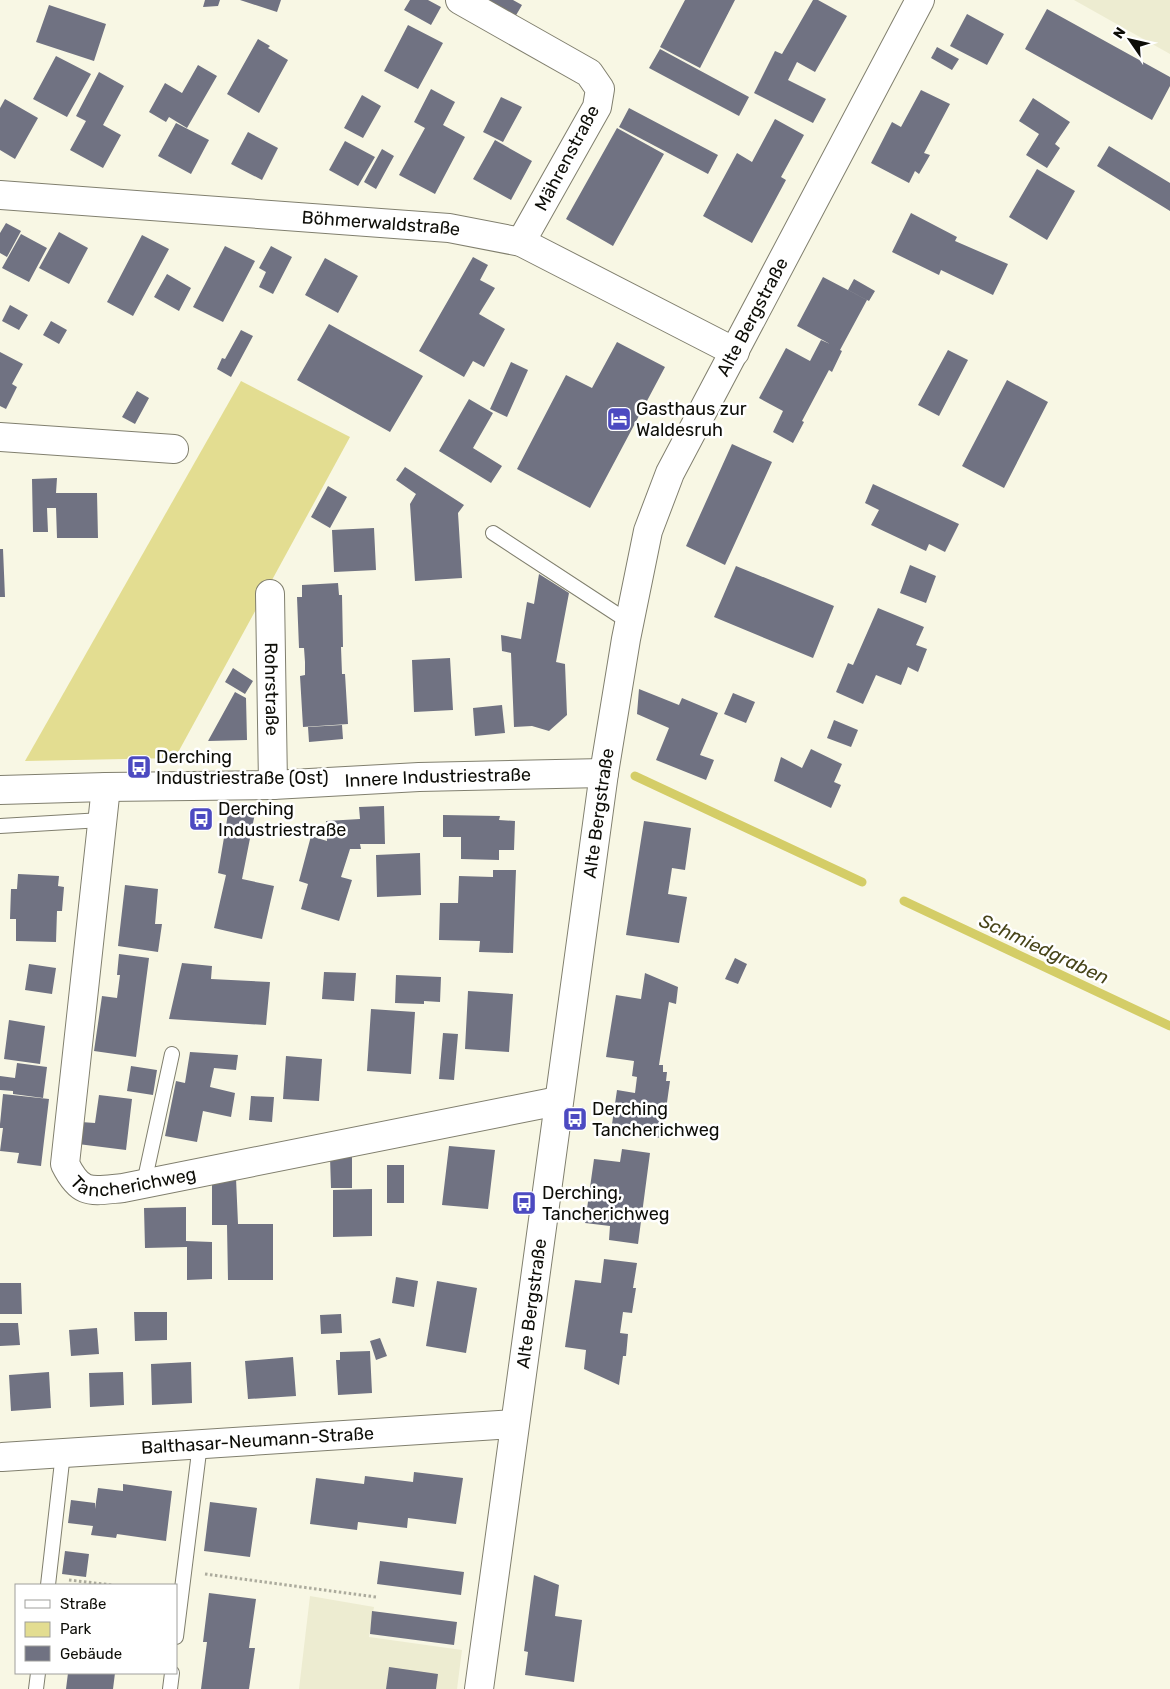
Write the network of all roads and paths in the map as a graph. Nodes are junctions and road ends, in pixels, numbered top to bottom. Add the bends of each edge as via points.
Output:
1 (460, 0) edge
2 (920, 0) edge
3 (0, 195) edge
4 (521, 242) junction
5 (735, 352) junction
6 (0, 437) edge
7 (174, 449) dead end
8 (493, 533) dead end
9 (270, 594) dead end
10 (629, 622) junction
11 (604, 773) junction
12 (273, 785) junction
13 (106, 786) junction
14 (0, 790) edge
15 (102, 820) junction
16 (0, 826) edge
17 (172, 1054) dead end
18 (558, 1101) junction
19 (144, 1183) junction
20 (514, 1424) junction
21 (200, 1444) junction
22 (63, 1453) junction
23 (2, 1457) dead end
24 (184, 1571) junction
25 (48, 1581) edge
26 (96, 1584) edge
27 (376, 1597) dead end
28 (178, 1620) edge
29 (38, 1674) edge
30 (172, 1674) edge
31 (36, 1689) edge
32 (170, 1689) edge
33 (479, 1689) edge

1 - 4 street, Mährenstraße via 588,73 600,89 597,107
2 - 5 street, Alte Bergstraße
3 - 4 street, Böhmerwaldstraße via 449,228
4 - 5 street, Böhmerwaldstraße
5 - 10 street, Alte Bergstraße via 670,473 648,531
6 - 7 street
8 - 10 lane
9 - 12 street, Rohrstraße
10 - 11 street, Alte Bergstraße
11 - 12 street, Innere Industriestraße via 419,777
11 - 18 street, Alte Bergstraße
12 - 13 street, Innere Industriestraße
13 - 14 street, Innere Industriestraße
13 - 15 street, Tancherichweg
15 - 16 lane
15 - 19 street, Tancherichweg via 65,1164 73,1181 91,1191
17 - 19 lane
18 - 19 street, Tancherichweg
18 - 20 street, Alte Bergstraße
20 - 21 street, Balthasar-Neumann-Straße
20 - 33 street, Alte Bergstraße
21 - 22 street, Balthasar-Neumann-Straße
21 - 24 lane
22 - 23 street, Balthasar-Neumann-Straße
22 - 25 lane
24 - 27 path
24 - 28 lane
25 - 26 path
29 - 31 lane
30 - 32 lane

